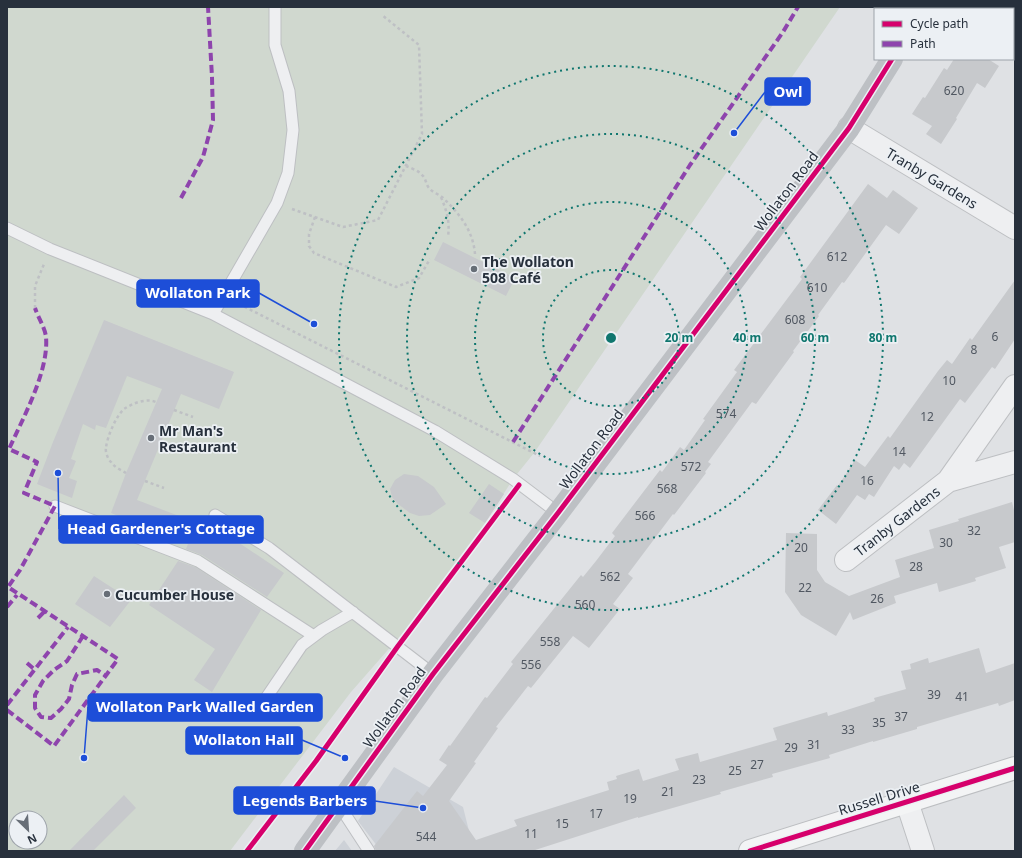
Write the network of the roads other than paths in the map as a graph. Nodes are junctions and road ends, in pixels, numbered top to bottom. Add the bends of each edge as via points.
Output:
1 (275, 7) edge
2 (891, 60) edge
3 (849, 128) junction
4 (7, 228) edge
5 (1015, 228) edge
6 (213, 314) junction
7 (1015, 386) edge
8 (1015, 462) edge
9 (948, 481) junction
10 (55, 506) dead end
11 (558, 513) junction
12 (215, 515) dead end
13 (846, 560) dead end
14 (353, 612) junction
15 (314, 636) junction
16 (433, 674) junction
17 (258, 710) dead end
18 (1015, 768) edge
19 (907, 802) junction
20 (339, 805) junction
21 (305, 851) edge
22 (369, 851) edge
23 (750, 851) edge
24 (923, 851) edge

1 - 6 lane via 275,46 289,91 293,130 288,174 277,203
2 - 3 street, Wollaton Road
3 - 5 street, Tranby Gardens
3 - 11 street, Wollaton Road
4 - 6 lane via 50,250
6 - 11 lane via 435,431 513,480
7 - 9 street, Tranby Gardens
8 - 9 street, Tranby Gardens
9 - 13 street, Tranby Gardens
10 - 15 lane via 198,561
11 - 16 street, Wollaton Road
12 - 14 lane via 270,548
14 - 15 lane
14 - 16 lane
15 - 17 lane via 302,646
16 - 20 street, Wollaton Road
18 - 19 main road, Russell Drive
19 - 23 main road, Russell Drive
19 - 24 street
20 - 21 street, Wollaton Road
20 - 22 lane

